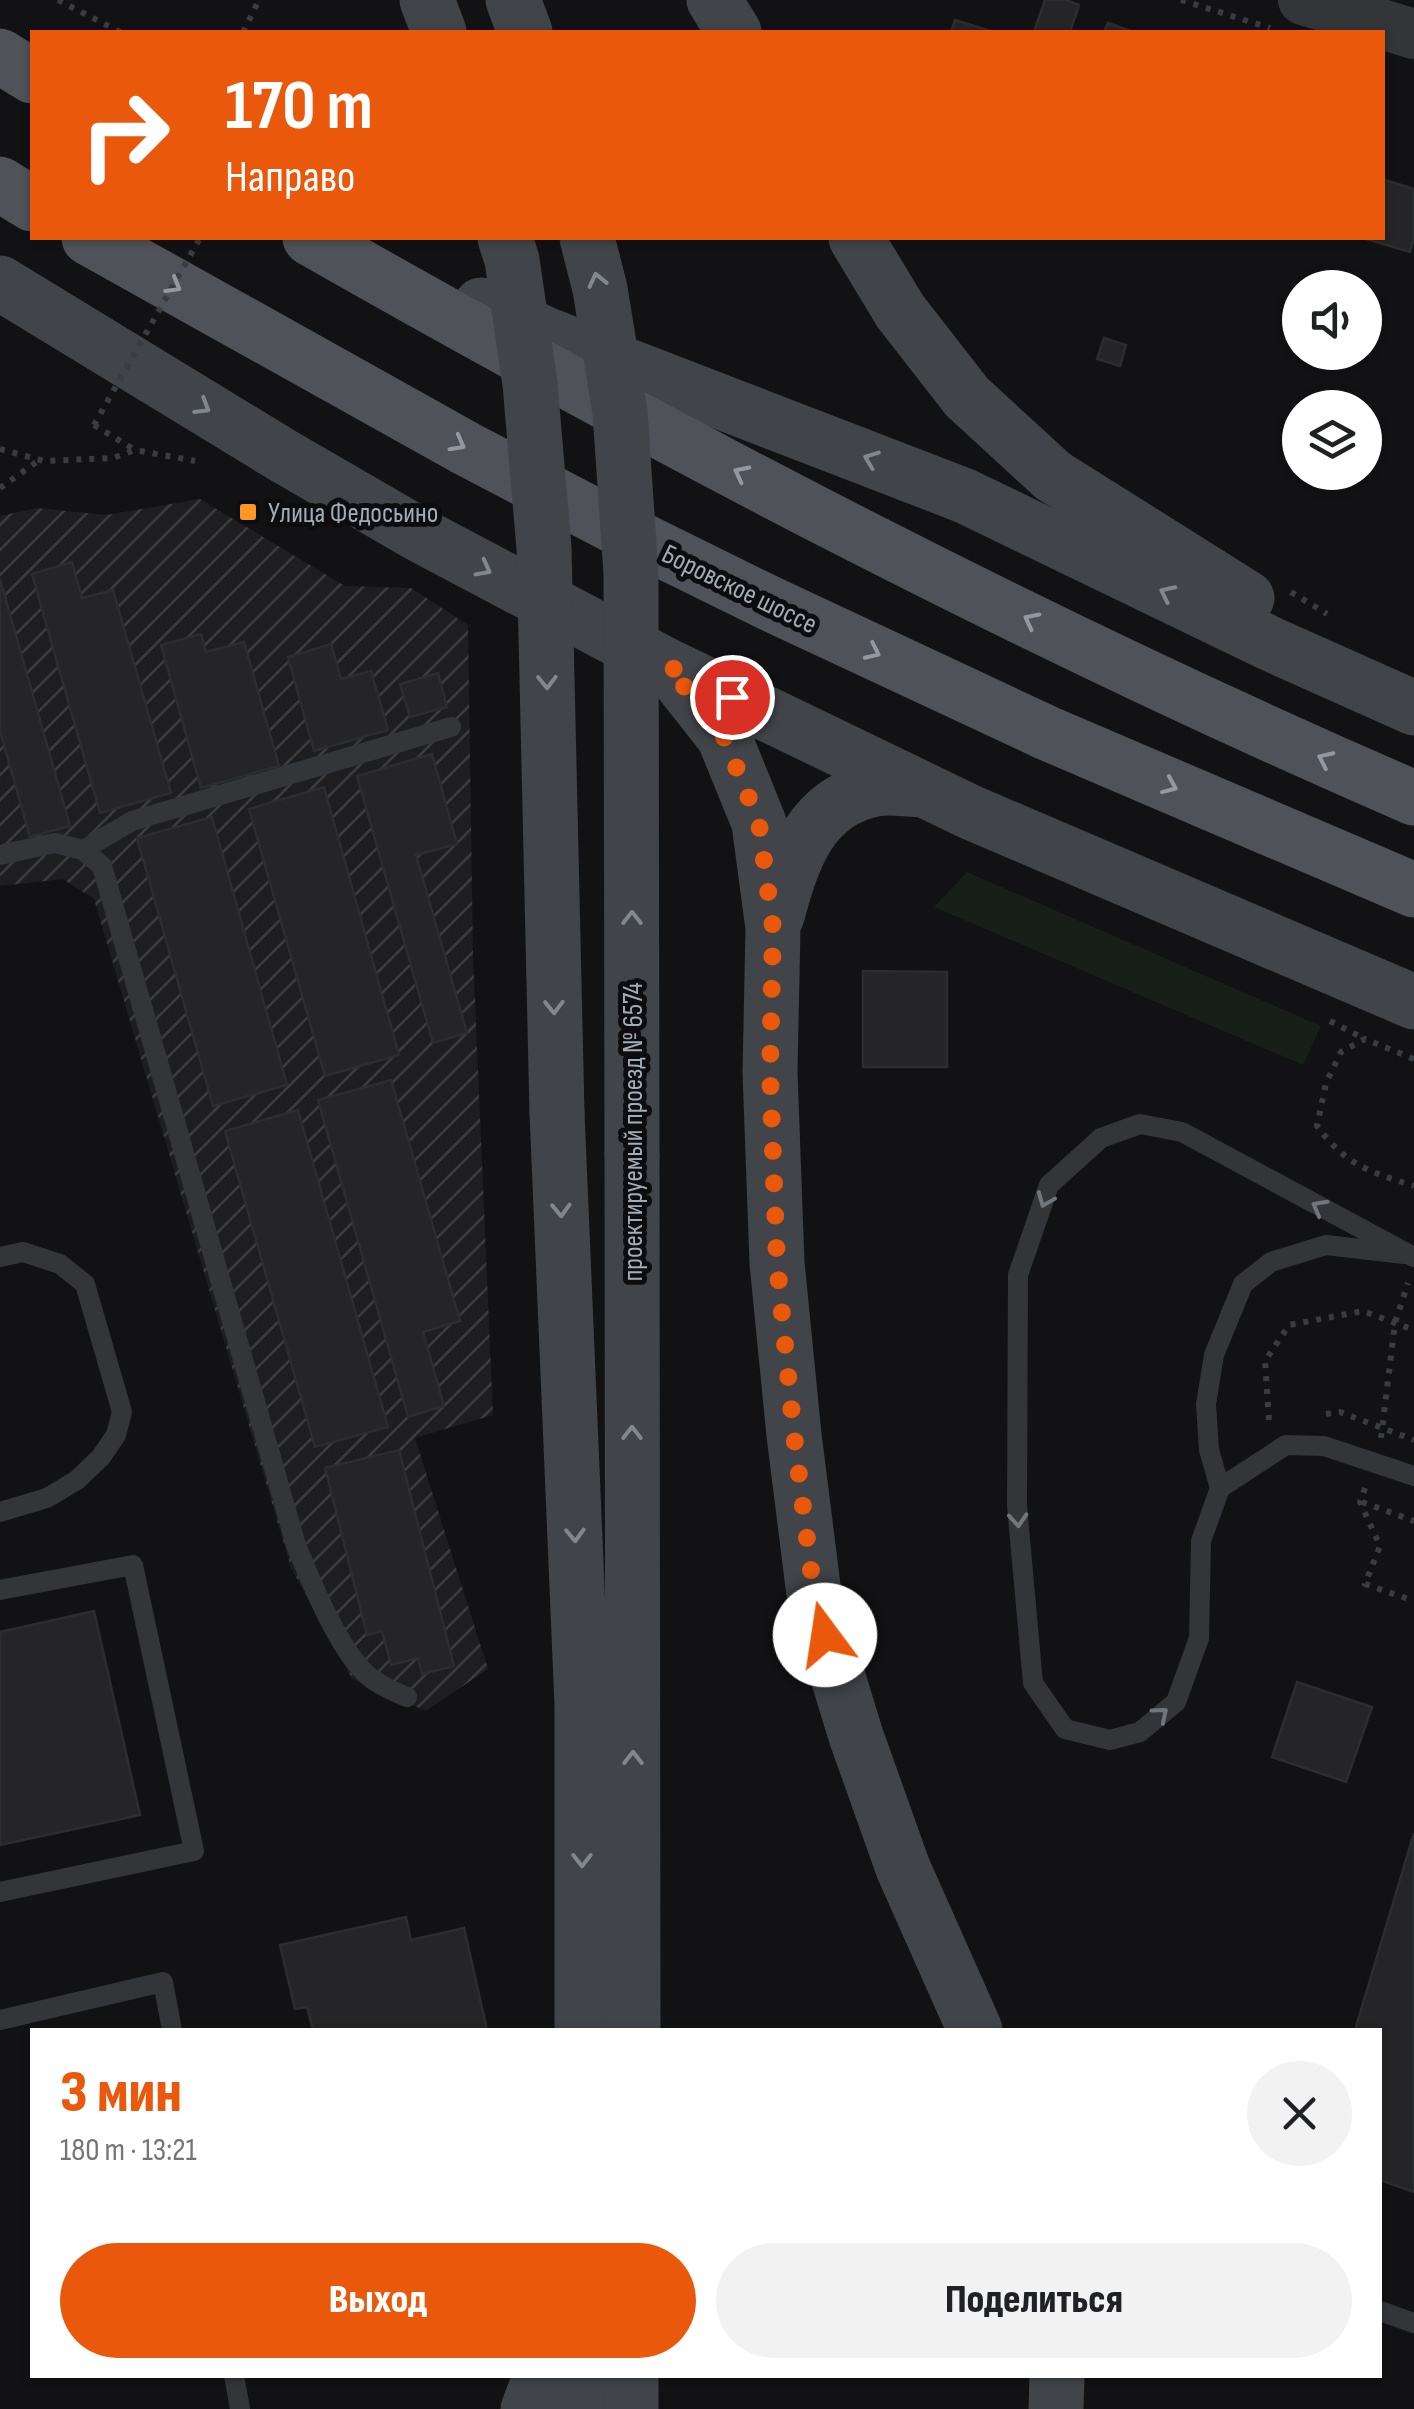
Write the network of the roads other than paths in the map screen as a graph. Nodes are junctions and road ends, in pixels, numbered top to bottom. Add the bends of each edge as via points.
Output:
1 (427, 0) edge
2 (513, 0) edge
3 (714, 0) edge
4 (1303, 0) edge
5 (438, 30) edge
6 (524, 30) edge
7 (733, 30) edge
8 (1414, 34) edge
9 (0, 56) edge
10 (30, 75) edge
11 (0, 184) edge
12 (30, 203) edge
13 (93, 240) edge
14 (314, 240) edge
15 (340, 240) edge
16 (506, 240) edge
17 (588, 240) edge
18 (857, 240) edge
19 (0, 283) edge
20 (668, 666) junction
21 (1414, 706) edge
22 (451, 726) dead end
23 (926, 790) junction
24 (1414, 798) edge
25 (83, 850) junction
26 (0, 855) edge
27 (1414, 890) edge
28 (773, 928) junction
29 (1414, 1002) edge
30 (0, 1257) edge
31 (1409, 1263) edge
32 (1414, 1476) edge
33 (1220, 1488) junction
34 (0, 1512) edge
35 (0, 1590) edge
36 (406, 1698) dead end
37 (0, 1892) edge
38 (0, 2020) edge
39 (172, 2028) edge
40 (582, 2028) edge
41 (633, 2028) edge
42 (974, 2028) edge
43 (1382, 2312) edge
44 (1414, 2323) edge
45 (235, 2378) edge
46 (540, 2378) edge
47 (582, 2378) edge
48 (632, 2378) edge
49 (1056, 2378) edge
50 (240, 2409) edge
51 (528, 2409) edge
52 (582, 2409) edge
53 (631, 2409) edge
54 (1056, 2409) edge

1 - 5 main road
2 - 6 main road
3 - 7 main road
4 - 8 street
9 - 10 main road
11 - 12 main road
13 -> 27 main road, Боровское шоссе via 370,396 770,604 1047,733
24 -> 14 main road via 1098,654 755,481
21 -> 15 main road via 965,496 550,336
16 -> 40 main road, bridge via 530,384 544,548 557,1113 582,1705
41 -> 17 main road, проектируемый проезд № 6574, bridge via 631,574 620,412
18 - 21 main road via 900,311 966,397 1053,476
19 -> 20 main road via 403,525
20 - 23 main road
20 - 28 main road via 724,737 759,823
22 - 25 lane via 132,821
23 - 28 main road via 878,788 848,798 816,822 790,866
23 - 29 main road
25 - 26 lane via 54,843
25 - 36 lane via 102,866 296,1545 318,1598 364,1672
28 - 42 main road via 777,1263 815,1602 903,1868
30 - 34 lane via 23,1252 60,1264 85,1284 122,1412 102,1458 76,1480 47,1498
31 - 33 lane via 1326,1245 1271,1262 1242,1284 1214,1355 1206,1404
31 -> 33 lane via 1182,1132 1140,1124 1101,1138 1049,1185 1018,1275 1017,1506 1033,1683 1065,1728 1110,1740 1140,1732 1176,1702 1199,1638 1201,1541
32 - 33 lane via 1324,1446 1286,1446
35 - 37 lane via 133,1564 194,1851
38 - 39 lane via 163,1982
43 - 44 lane
45 - 50 lane
46 - 51 main road
47 - 52 main road
48 - 53 main road
49 - 54 main road

